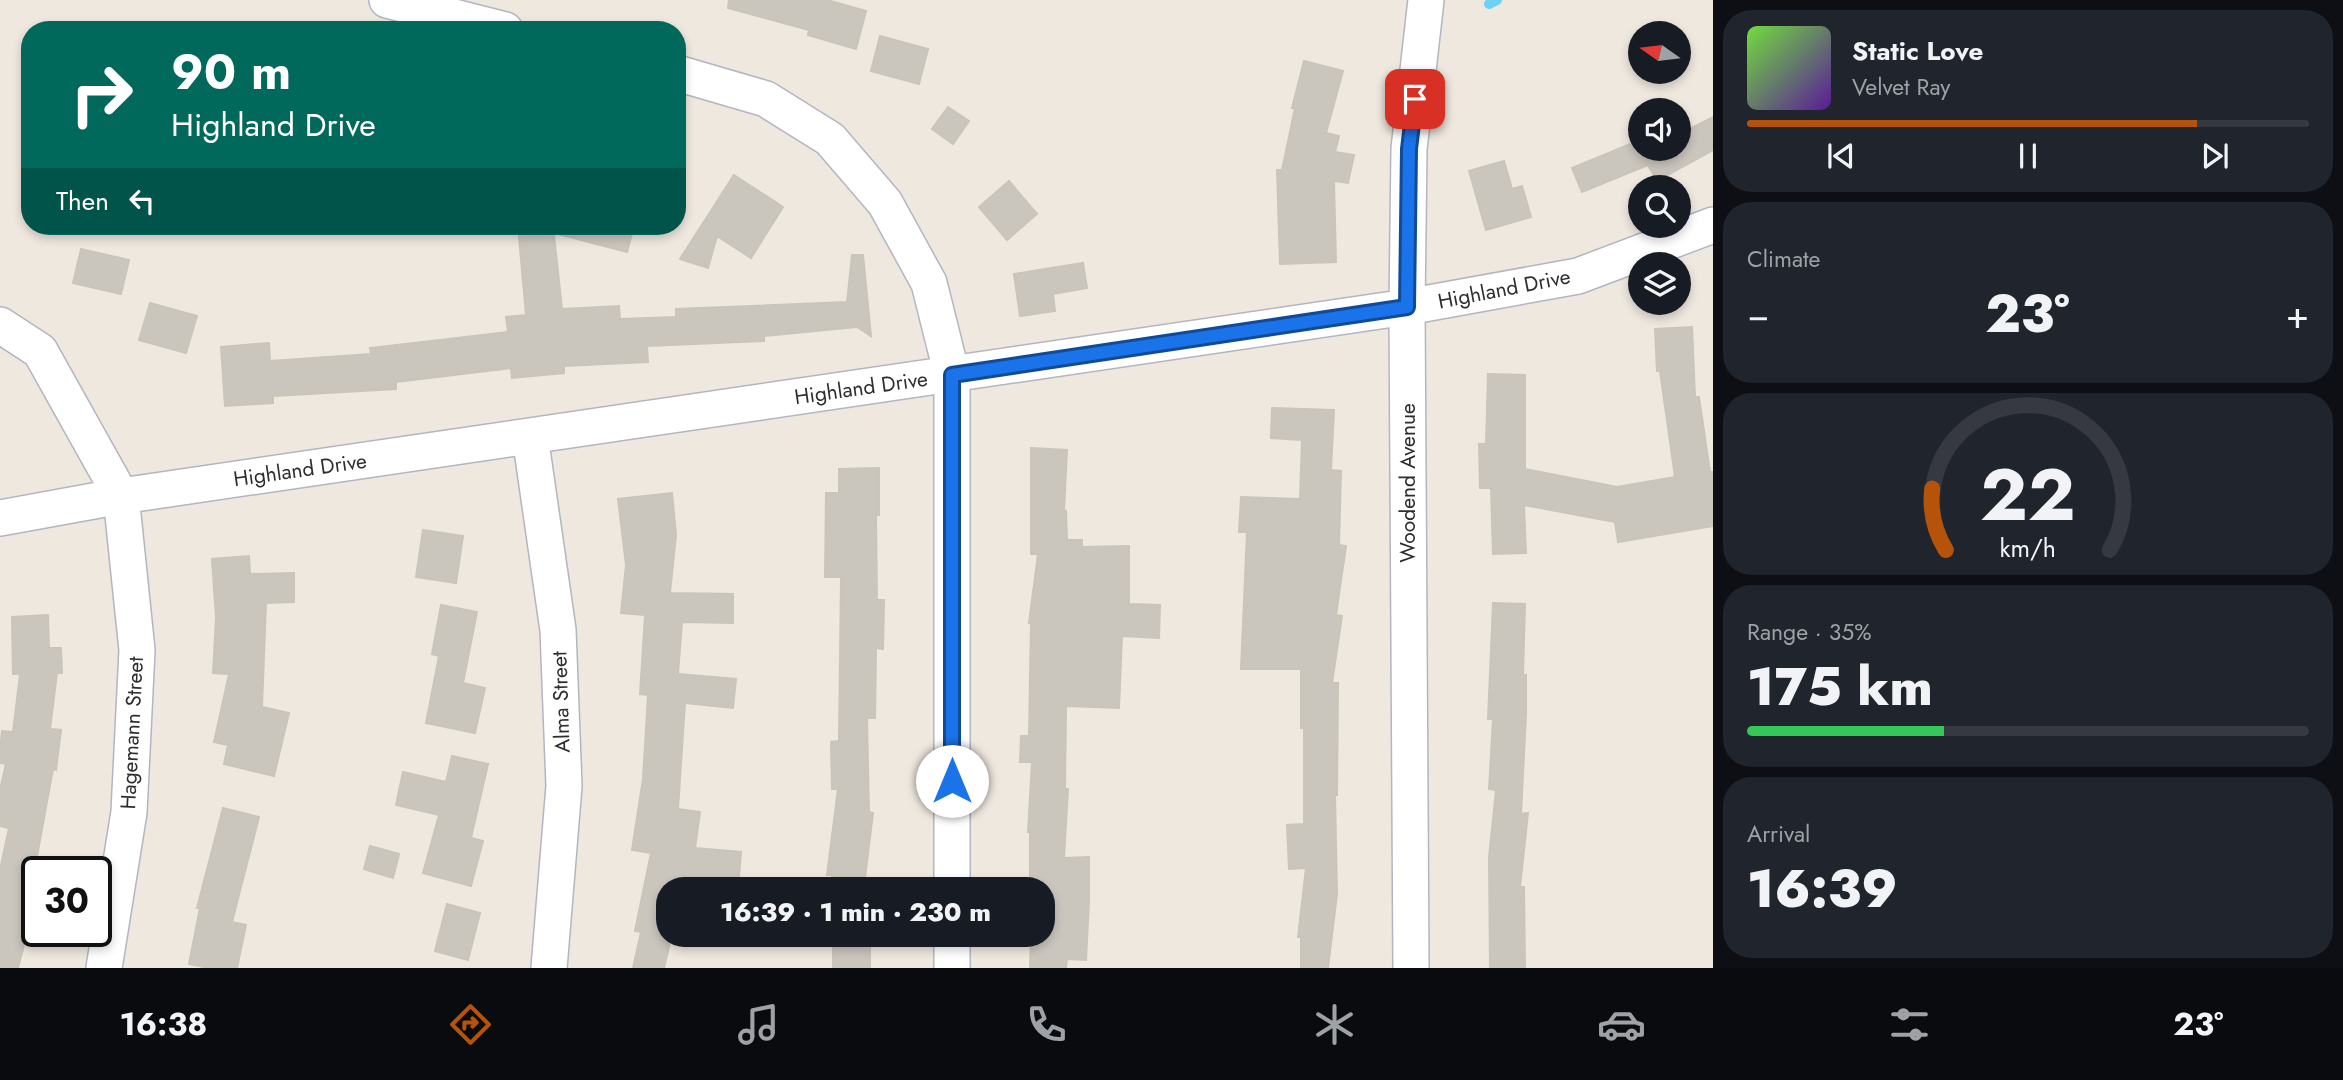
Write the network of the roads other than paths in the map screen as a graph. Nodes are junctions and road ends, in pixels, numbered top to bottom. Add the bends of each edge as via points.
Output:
1 (387, 0) edge
2 (1426, 0) edge
3 (470, 21) edge
4 (686, 77) edge
5 (1713, 225) edge
6 (1407, 307) junction
7 (0, 326) edge
8 (952, 375) junction
9 (530, 436) junction
10 (121, 496) junction
11 (0, 518) edge
12 (952, 877) edge
13 (952, 947) edge
14 (104, 968) edge
15 (549, 968) edge
16 (952, 968) edge
17 (1410, 968) edge

1 - 3 street
2 - 6 street, Woodend Avenue via 1409,149
4 - 8 street via 766,99 830,139 885,203 929,283
5 - 6 street, Highland Drive via 1577,276
6 - 8 street, Highland Drive
6 - 17 street, Woodend Avenue
7 - 10 street via 40,351
8 - 9 street, Highland Drive
8 - 12 street
9 - 10 street, Highland Drive
9 - 15 street, Alma Street via 558,630 564,786
10 - 11 street, Highland Drive
10 - 14 street, Hagemann Street via 137,650 129,812
13 - 16 street

